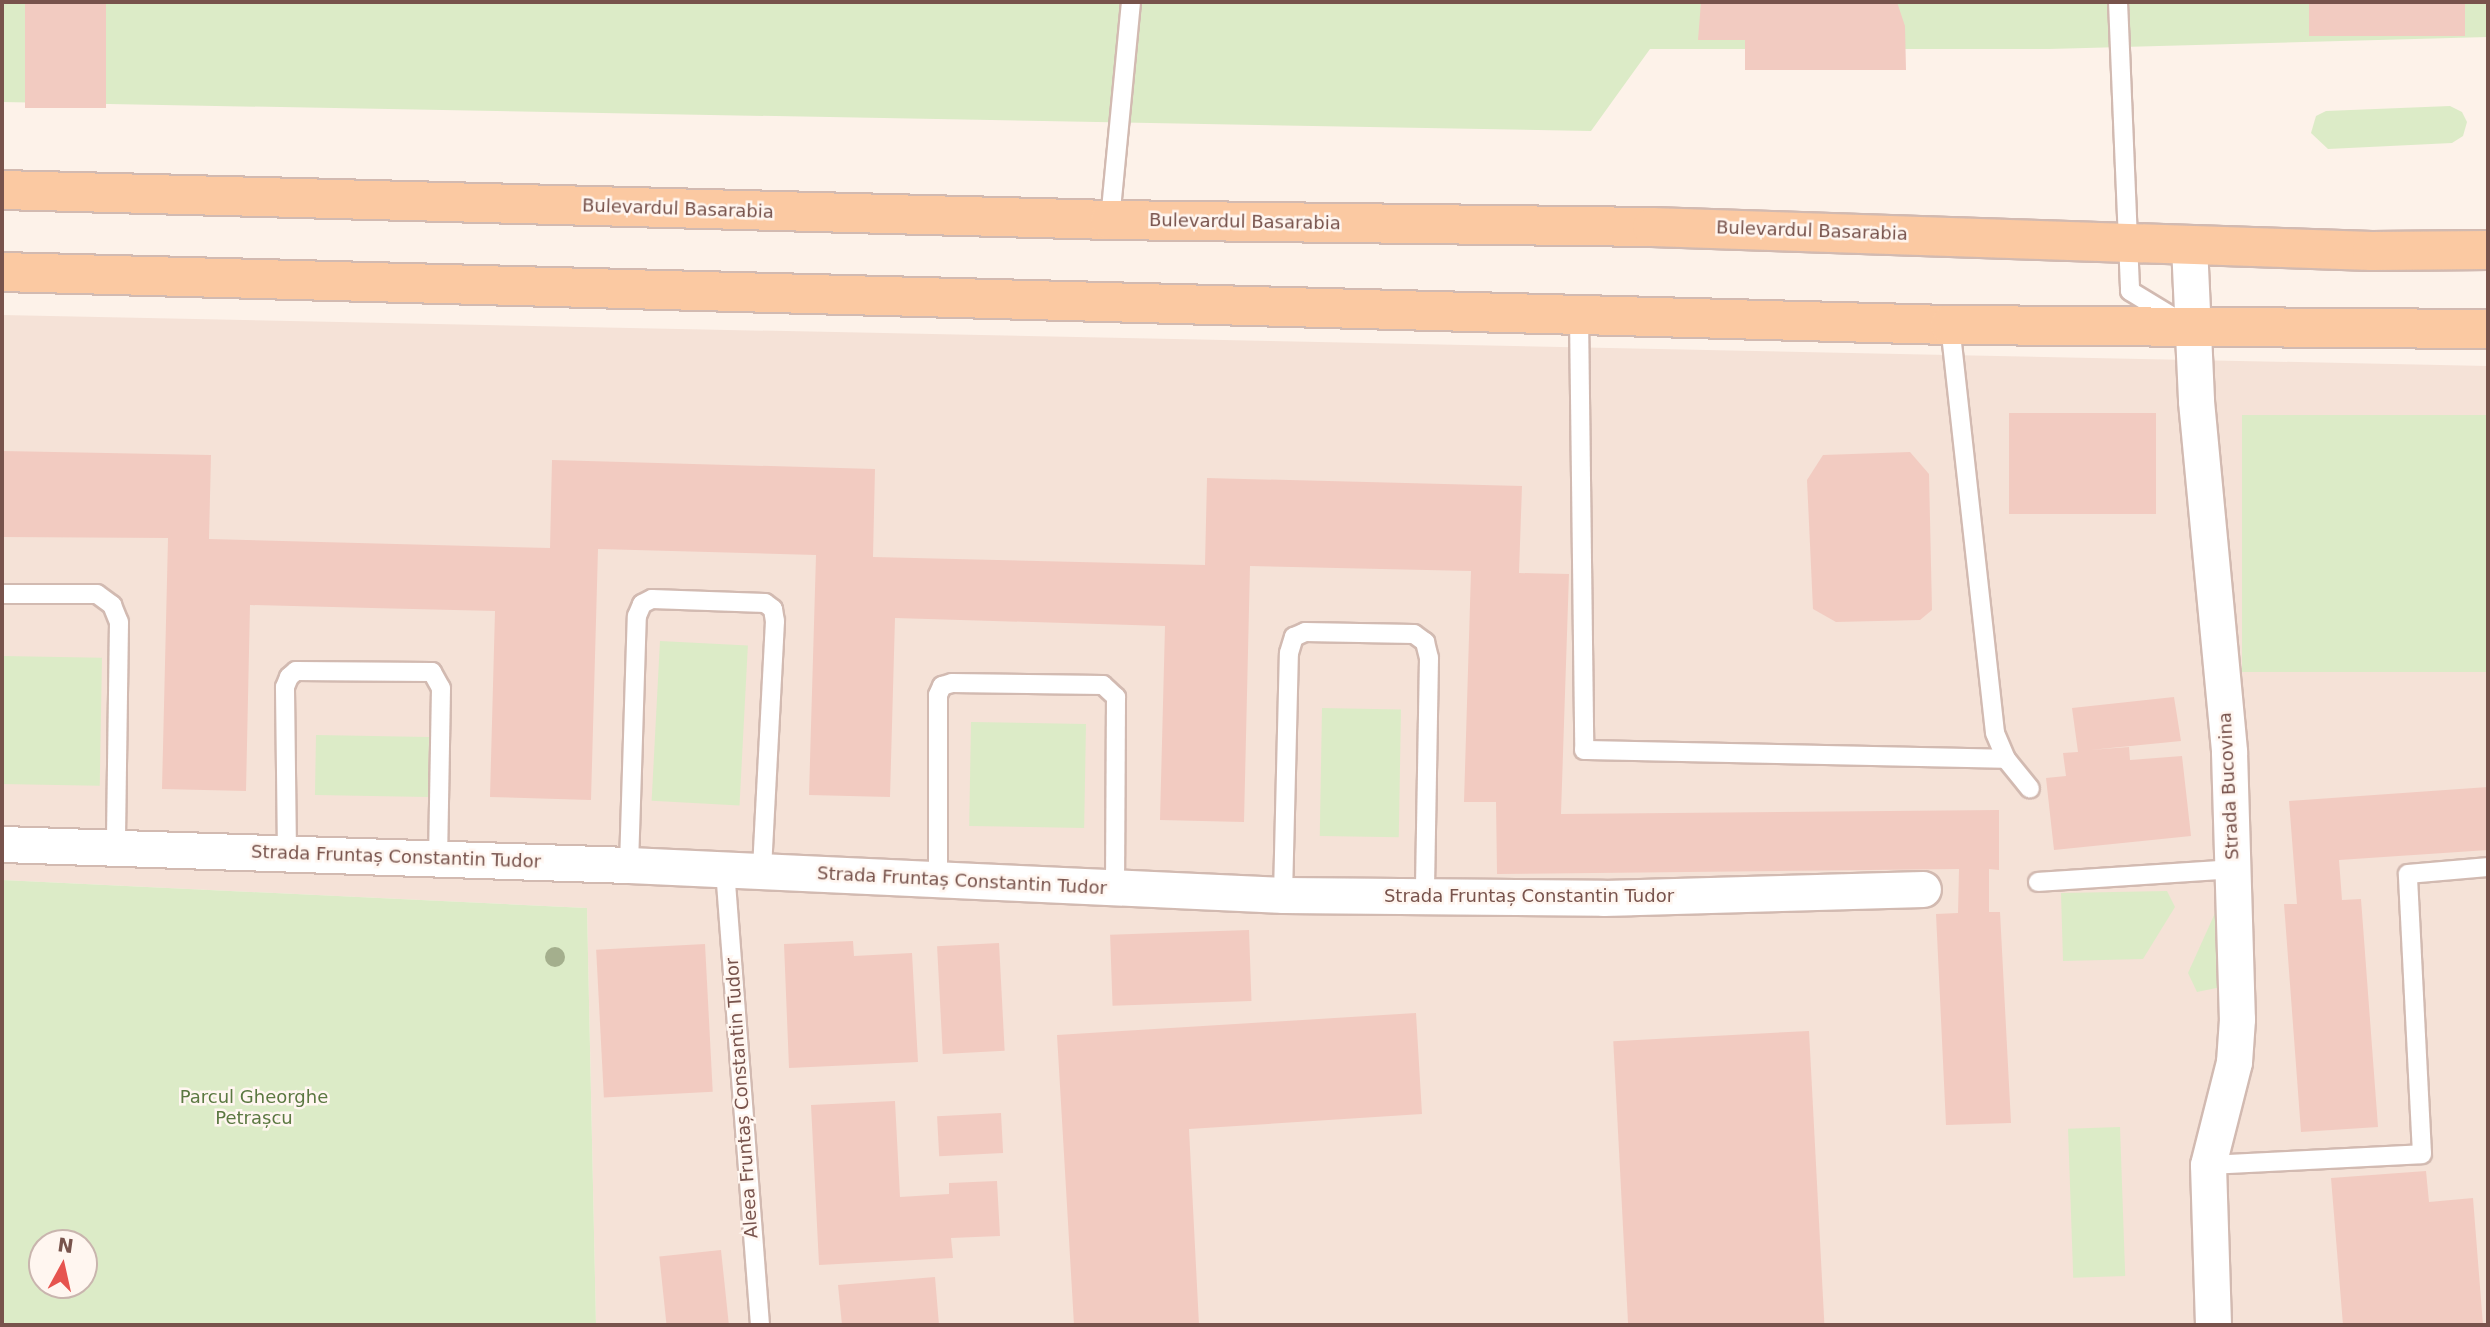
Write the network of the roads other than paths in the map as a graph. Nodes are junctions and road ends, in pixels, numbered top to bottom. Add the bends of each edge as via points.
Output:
1 (1131, 2) edge
2 (2118, 2) edge
3 (2, 190) edge
4 (1110, 220) junction
5 (2129, 243) junction
6 (2189, 245) junction
7 (2488, 250) edge
8 (2, 272) edge
9 (1579, 315) junction
10 (1950, 325) junction
11 (2191, 328) junction
12 (2488, 329) edge
13 (2, 594) edge
14 (2006, 759) junction
15 (2030, 789) dead end
16 (2, 844) edge
17 (116, 848) junction
18 (287, 853) junction
19 (438, 858) junction
20 (629, 865) junction
21 (2488, 867) edge
22 (725, 870) junction
23 (762, 872) junction
24 (938, 880) junction
25 (2234, 880) junction
26 (2038, 882) dead end
27 (1115, 888) junction
28 (1923, 889) dead end
29 (1283, 895) junction
30 (1425, 898) junction
31 (2208, 1166) junction
32 (760, 1325) edge
33 (2213, 1325) edge

1 - 4 lane
2 - 5 lane
3 - 4 main road, Bulevardul Basarabia
4 - 5 main road, Bulevardul Basarabia via 1652,227
5 - 6 main road, Bulevardul Basarabia
5 - 11 lane via 2130,291
6 - 7 main road, Bulevardul Basarabia
6 - 11 street, Strada Bucovina
8 - 9 main road
9 - 10 main road
9 - 14 lane via 1584,750
10 - 11 main road
10 - 14 lane via 1995,733
11 - 12 main road
11 - 25 street, Strada Bucovina via 2230,752
13 - 17 lane via 97,594 112,605 119,622
14 - 15 lane
16 - 17 street, Strada Fruntaș Constantin Tudor
17 - 18 street, Strada Fruntaș Constantin Tudor
18 - 19 street, Strada Fruntaș Constantin Tudor
18 - 19 lane via 285,687 289,677 296,671 432,673 441,688
19 - 20 street, Strada Fruntaș Constantin Tudor
20 - 22 street, Strada Fruntaș Constantin Tudor
20 - 23 lane via 637,616 642,604 652,599 765,603 773,609 775,621
21 - 31 lane via 2408,874 2423,1154
22 - 23 street, Strada Fruntaș Constantin Tudor
22 - 32 lane, Aleea Fruntaș Constantin Tudor
23 - 24 street, Strada Fruntaș Constantin Tudor
24 - 27 street, Strada Fruntaș Constantin Tudor
24 - 27 lane via 938,695 942,686 1103,685 1116,697
25 - 26 lane
25 - 31 street, Strada Bucovina via 2234,1062
27 - 29 street, Strada Fruntaș Constantin Tudor
28 - 30 street, Strada Fruntaș Constantin Tudor
29 - 30 street, Strada Fruntaș Constantin Tudor
29 - 30 lane via 1289,653 1294,637 1306,632 1414,634 1425,642 1429,658
31 - 33 street, Strada Bucovina

